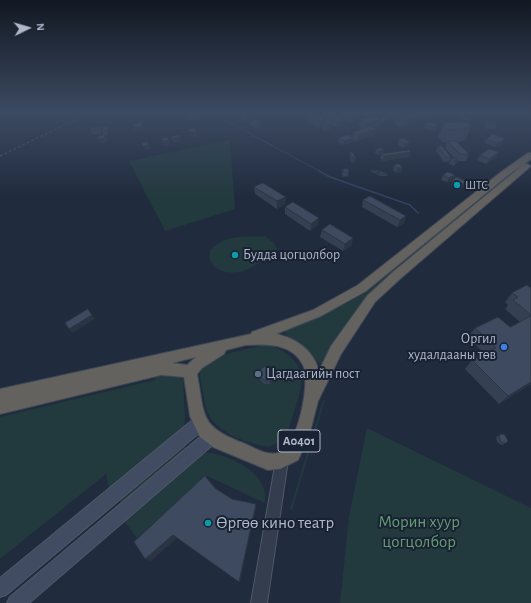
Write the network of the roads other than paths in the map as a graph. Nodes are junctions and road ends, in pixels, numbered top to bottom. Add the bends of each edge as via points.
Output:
1 (531, 155) edge
2 (531, 163) edge
3 (444, 229) junction
4 (246, 340) junction
5 (226, 345) junction
6 (190, 372) junction
7 (0, 396) edge
8 (311, 403) junction
9 (0, 407) edge
10 (200, 423) junction
11 (211, 437) junction
12 (282, 460) junction
13 (0, 589) edge
14 (16, 603) edge
15 (259, 603) edge

1 - 3 highway, A0401 via 504,174
2 - 3 highway, A0401
3 - 4 highway, A0401 via 362,288 317,313
3 - 8 highway, A0401 via 371,300 336,350
4 - 5 highway, A0401
4 - 8 highway, A0401 via 280,341 303,355 312,372
5 - 6 highway, A0401 via 197,364
5 - 7 highway, A0401
6 - 9 highway via 161,369
6 - 10 highway, A0401
8 - 12 highway, A0401 via 299,441 291,454
10 - 11 highway, A0401
10 - 13 main road
11 - 12 highway, A0401 via 259,458 274,462
11 - 14 main road
12 - 15 street

